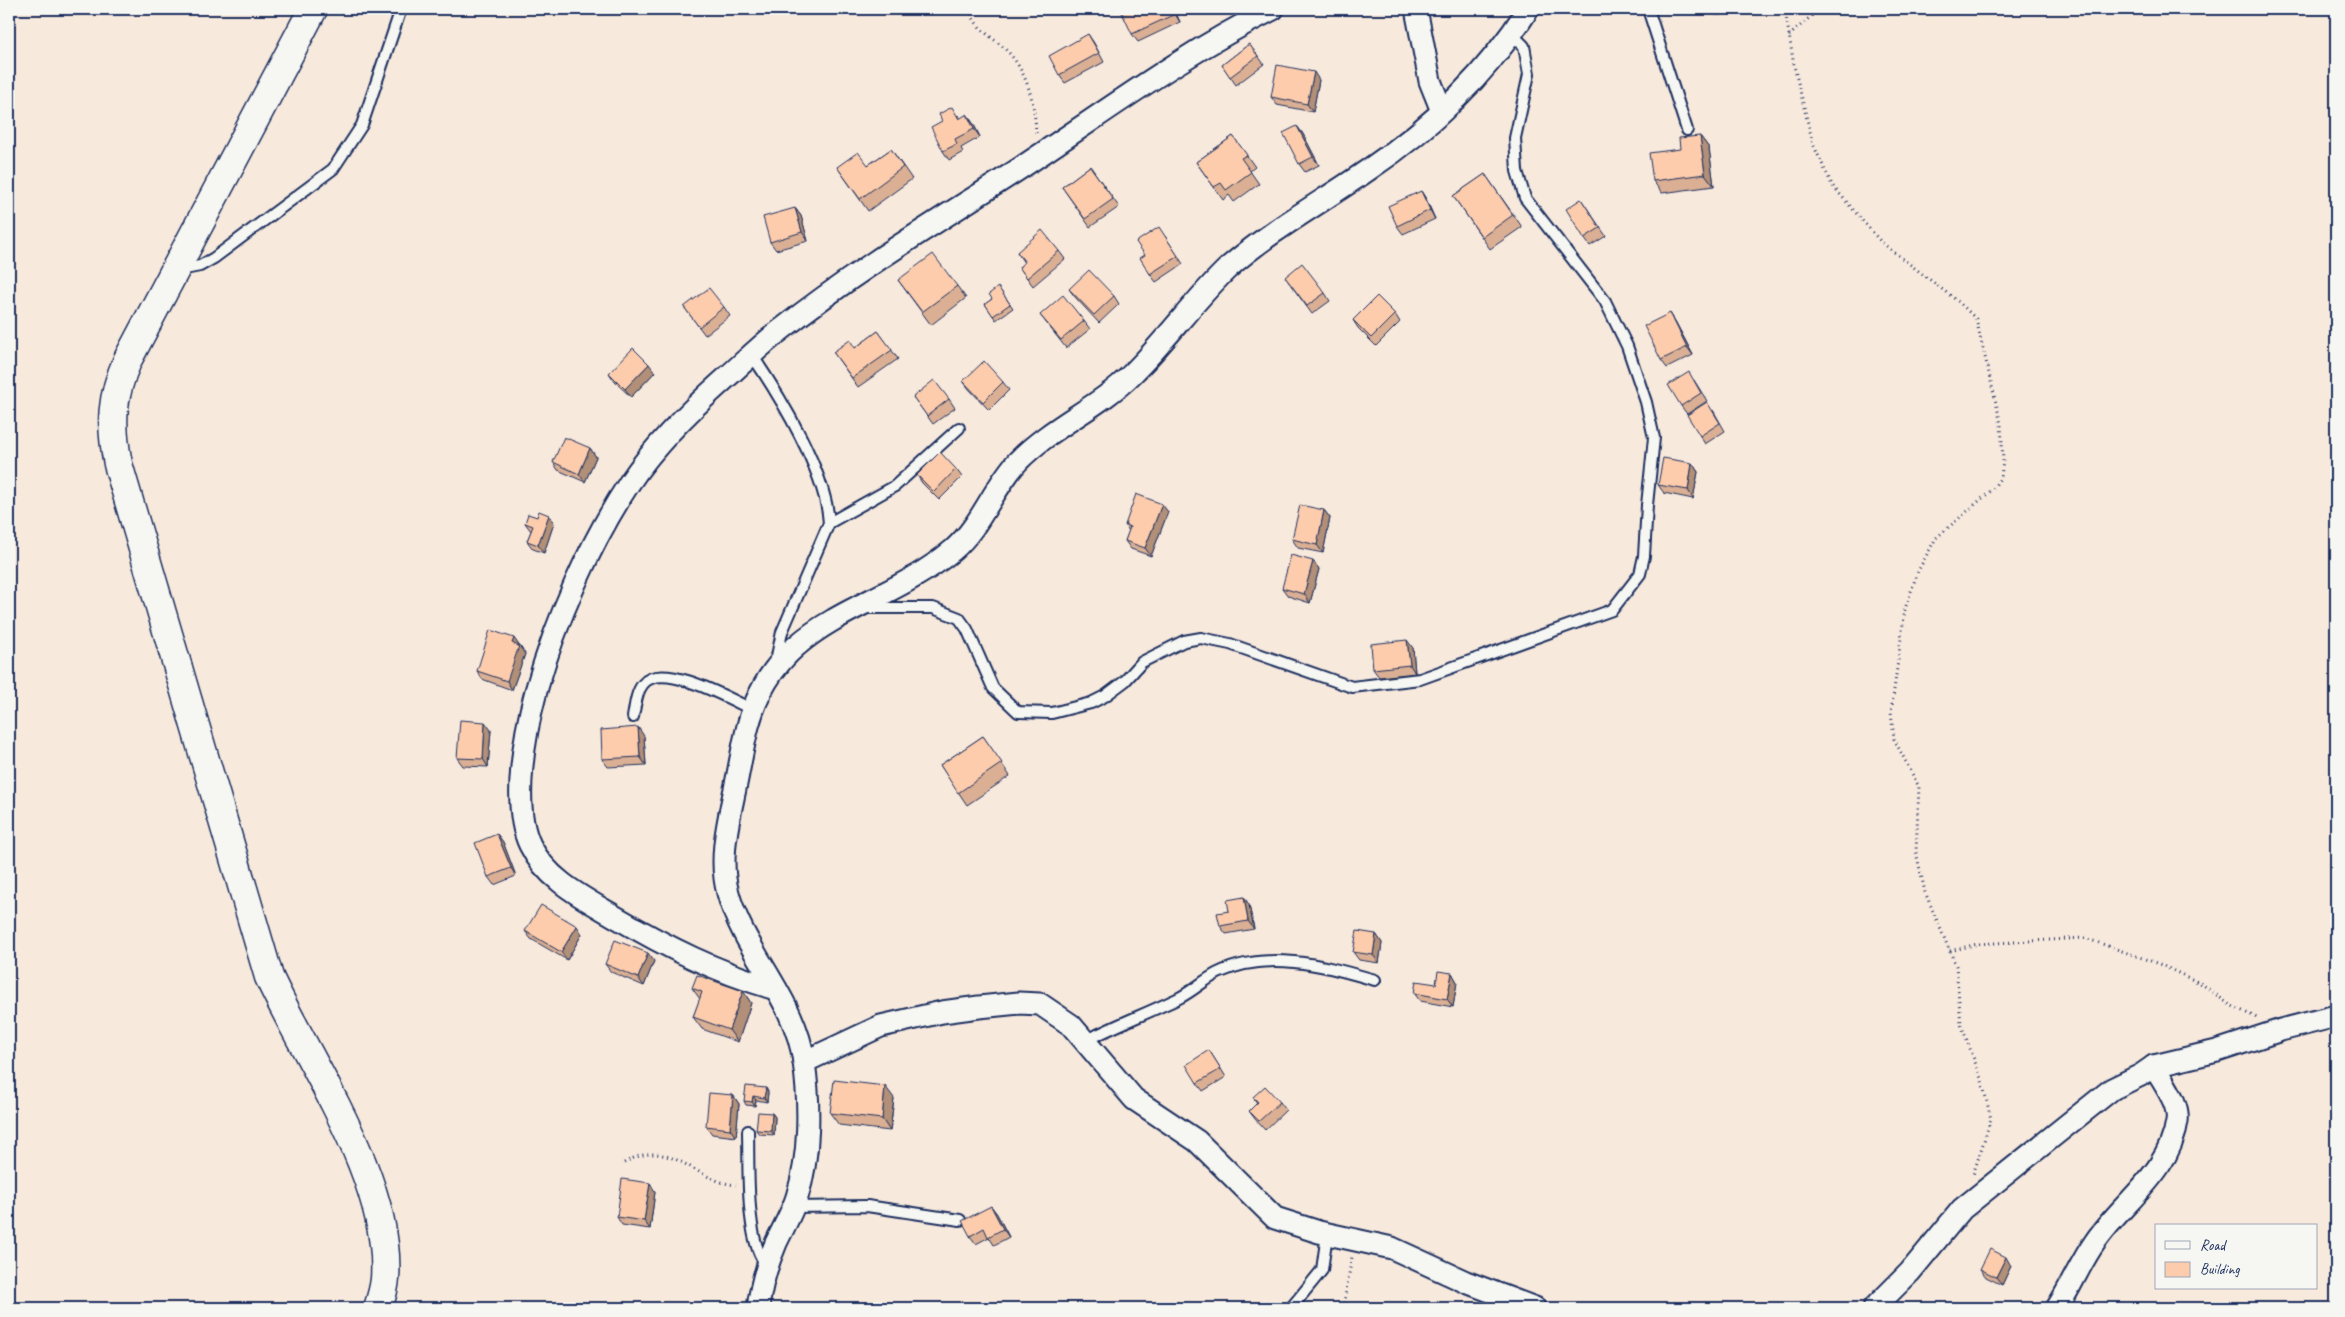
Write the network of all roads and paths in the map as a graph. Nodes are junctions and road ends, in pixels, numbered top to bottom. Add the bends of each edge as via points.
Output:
1 (313, 9) edge
2 (401, 9) edge
3 (970, 9) edge
4 (1273, 9) edge
5 (1416, 9) edge
6 (1528, 9) edge
7 (1648, 9) edge
8 (1785, 9) edge
9 (1819, 9) edge
10 (1512, 34) junction
11 (1789, 36) junction
12 (1442, 112) junction
13 (1687, 130) dead end
14 (1036, 157) junction
15 (174, 271) junction
16 (752, 355) junction
17 (959, 428) dead end
18 (829, 523) junction
19 (854, 607) junction
20 (775, 669) junction
21 (754, 710) junction
22 (633, 717) dead end
23 (1950, 952) junction
24 (1375, 980) dead end
25 (776, 989) junction
26 (2336, 1016) edge
27 (2281, 1030) junction
28 (1085, 1041) junction
29 (804, 1062) junction
30 (2154, 1066) junction
31 (748, 1131) dead end
32 (624, 1163) dead end
33 (750, 1187) junction
34 (793, 1207) junction
35 (1962, 1209) junction
36 (960, 1220) edge
37 (1327, 1234) junction
38 (1354, 1239) junction
39 (767, 1264) junction
40 (378, 1308) edge
41 (758, 1308) edge
42 (1291, 1308) edge
43 (1343, 1308) edge
44 (1535, 1308) edge
45 (1874, 1308) edge
46 (2057, 1308) edge

1 - 15 street
2 - 15 lane via 362,125 333,169 214,258 200,266
3 - 14 path via 985,35 1002,47 1020,67 1035,108
4 - 14 street via 1181,60
5 - 12 street via 1430,81
6 - 10 street
7 - 13 lane
8 - 11 path
9 - 11 path
10 - 12 street via 1463,93
10 - 19 lane via 1524,46 1529,74 1515,138 1517,171 1525,198 1605,300 1627,346 1654,438 1640,574 1612,610 1420,679 1370,686 1352,687 1230,644 1201,638 1184,641 1142,662 1124,681 1098,700 1073,709 1033,714 1018,712 993,688 967,628 959,618 933,608
11 - 23 path via 1813,144 1832,185 1881,242 1976,318 2001,424 2003,461 2000,477 1992,490 1936,538 1918,571 1905,609 1891,712 1894,738 1919,787 1916,852 1925,892
12 - 19 street via 1373,167 1232,264 1134,372 1108,395 1020,459 1006,475 976,524 953,550 897,586
14 - 16 street via 869,267 782,329
15 - 40 street via 118,382 112,409 112,437 269,977 323,1079 370,1186 385,1253 385,1280
16 - 18 lane via 779,396 819,479 828,505
16 - 25 street via 702,399 665,438 631,480 602,531 547,653 523,753 521,793 529,843 549,872 571,890 666,946 733,976
17 - 18 lane via 895,486
18 - 20 lane via 782,632
19 - 20 street via 802,639
20 - 21 street
21 - 22 lane via 684,679 655,677 644,682 639,690
21 - 25 street via 748,725 726,838 724,878 738,919
23 - 27 path via 1977,944 2085,938 2159,964 2202,984 2230,1005
23 - 35 path via 1956,966 1961,1024 1982,1080 1991,1119
24 - 28 lane via 1319,964 1292,961 1239,966 1217,974 1194,991
25 - 29 street via 799,1036
26 - 27 street
27 - 30 street via 2217,1051
28 - 29 street via 1071,1024 1051,1010 1040,1004 1019,1003 942,1012 881,1026
28 - 37 street via 1134,1099 1197,1141 1275,1218
29 - 34 street via 806,1142 802,1177
30 - 35 street via 2112,1089
30 - 46 street via 2175,1105 2178,1120 2173,1136 2145,1187 2094,1243
31 - 33 lane
32 - 33 path via 637,1155 657,1154 678,1159 721,1184
33 - 39 lane via 752,1232 760,1258
34 - 36 lane via 867,1206
34 - 39 street
35 - 45 street via 1910,1272
37 - 38 street
37 - 42 lane via 1322,1270
38 - 43 path
38 - 44 street via 1392,1248 1466,1282
39 - 41 street

